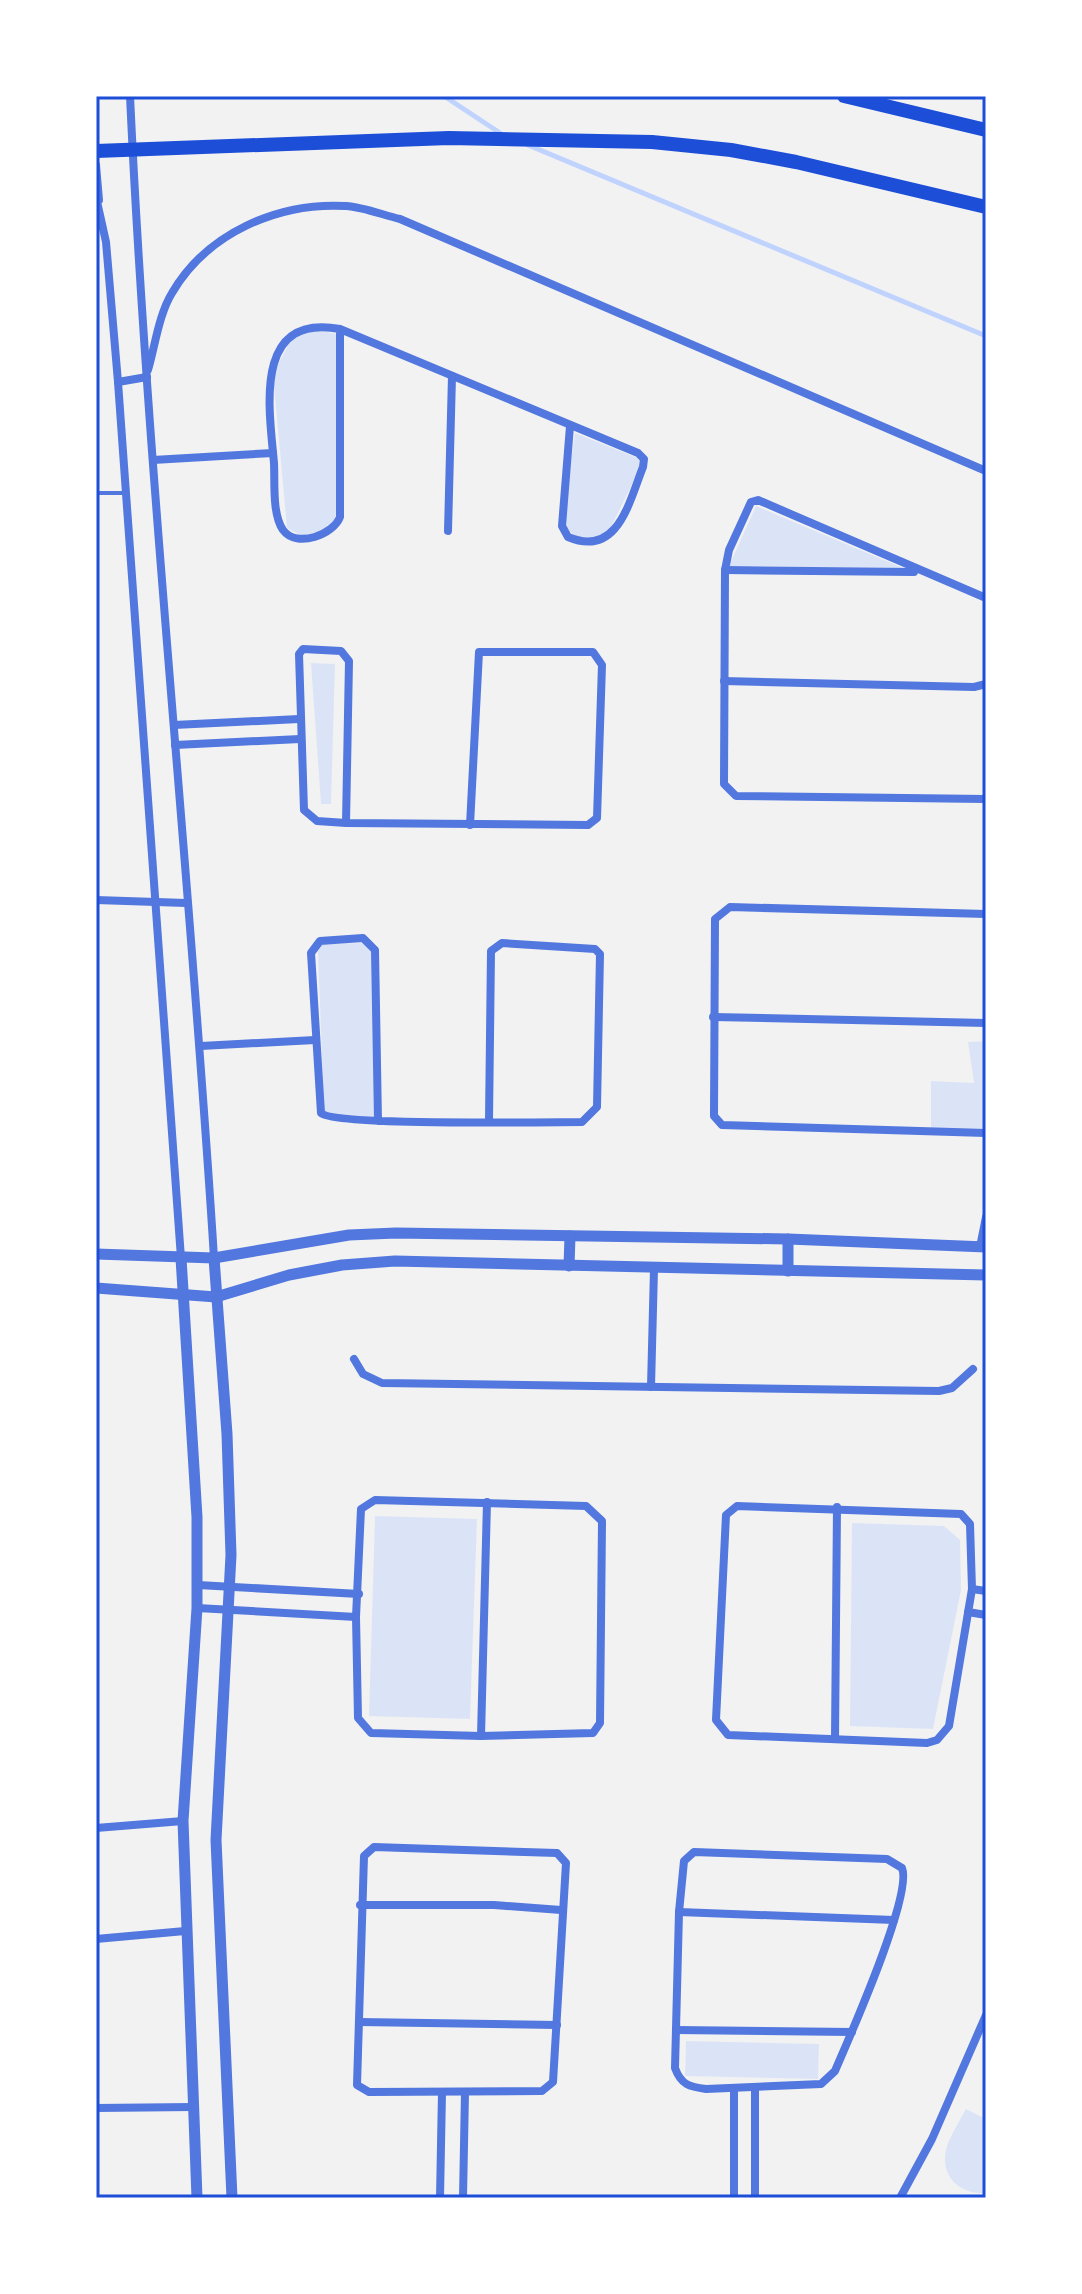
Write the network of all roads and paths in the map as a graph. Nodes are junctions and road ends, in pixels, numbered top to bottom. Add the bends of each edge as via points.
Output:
1 (130, 96) edge
2 (844, 96) edge
3 (986, 130) edge
4 (96, 151) edge
5 (132, 152) junction
6 (96, 165) edge
7 (98, 201) edge
8 (986, 207) edge
9 (340, 329) junction
10 (452, 376) junction
11 (147, 377) junction
12 (118, 382) junction
13 (570, 426) junction
14 (273, 453) junction
15 (153, 460) junction
16 (986, 471) edge
17 (96, 493) edge
18 (126, 493) junction
19 (448, 531) dead end
20 (725, 570) junction
21 (919, 572) junction
22 (986, 598) edge
23 (724, 681) junction
24 (986, 684) edge
25 (299, 719) junction
26 (174, 725) junction
27 (300, 739) junction
28 (175, 745) junction
29 (986, 799) edge
30 (346, 823) junction
31 (470, 825) junction
32 (96, 900) edge
33 (154, 902) junction
34 (186, 903) junction
35 (986, 914) edge
36 (713, 1017) junction
37 (986, 1023) edge
38 (315, 1040) junction
39 (201, 1046) junction
40 (378, 1121) junction
41 (489, 1121) junction
42 (986, 1133) edge
43 (986, 1217) edge
44 (570, 1236) junction
45 (788, 1239) junction
46 (983, 1247) edge
47 (96, 1254) edge
48 (181, 1258) junction
49 (214, 1258) junction
50 (569, 1266) junction
51 (654, 1269) junction
52 (788, 1271) junction
53 (986, 1275) edge
54 (96, 1288) edge
55 (183, 1294) junction
56 (216, 1297) junction
57 (354, 1359) dead end
58 (973, 1369) dead end
59 (651, 1387) junction
60 (487, 1502) junction
61 (837, 1507) junction
62 (198, 1585) junction
63 (230, 1587) junction
64 (972, 1589) junction
65 (986, 1591) edge
66 (359, 1594) junction
67 (197, 1608) junction
68 (230, 1610) junction
69 (968, 1612) junction
70 (986, 1615) edge
71 (356, 1617) junction
72 (481, 1736) junction
73 (835, 1739) junction
74 (183, 1821) junction
75 (96, 1828) edge
76 (360, 1905) junction
77 (561, 1910) junction
78 (679, 1912) junction
79 (894, 1920) junction
80 (185, 1931) junction
81 (96, 1939) edge
82 (986, 2015) edge
83 (359, 2022) junction
84 (557, 2025) junction
85 (676, 2030) junction
86 (852, 2032) junction
87 (734, 2089) junction
88 (755, 2089) junction
89 (442, 2092) junction
90 (465, 2092) junction
91 (193, 2107) junction
92 (96, 2108) edge
93 (197, 2198) edge
94 (232, 2198) edge
95 (440, 2198) edge
96 (463, 2198) edge
97 (734, 2198) edge
98 (755, 2198) edge
99 (900, 2198) edge

1 - 5 street
2 - 3 main road
4 - 5 main road
5 - 8 main road via 449,138 579,138 731,150
5 - 11 street
6 - 7 street
7 - 12 street
9 - 10 street
9 - 14 street via 311,327 290,336 278,351 270,373
9 - 14 street via 340,517 333,530 301,538 282,529
10 - 13 street
10 - 19 street
11 - 12 street
11 - 15 street
11 - 16 street via 170,294 201,254 234,231 273,214 348,206 400,219
12 - 18 street
13 - 13 street via 644,459 620,524 596,543 568,537 562,526
14 - 15 street
15 - 26 street
17 - 18 lane
18 - 33 street
20 - 21 street
20 - 21 street via 751,502 758,500
20 - 23 street
21 - 22 street
23 - 24 street
23 - 29 street via 724,784 736,796
25 - 26 street
25 - 27 street
25 - 30 street via 299,654 308,648 341,651 349,661
26 - 28 street
27 - 28 street
27 - 30 street via 304,810 317,821
28 - 34 street
30 - 31 street
31 - 31 street via 594,823 602,665 593,652 479,652
32 - 33 street
33 - 34 street
33 - 48 street
34 - 39 street
35 - 36 street via 730,907 715,919
36 - 37 street
36 - 42 street via 714,1116 722,1125
38 - 39 street
38 - 40 street via 324,1117
38 - 40 street via 314,946 363,938 375,950
39 - 49 street
40 - 41 street
41 - 41 street via 582,1122 595,1112 600,954 595,949 502,943 491,951
43 - 46 street
44 - 45 street
44 - 49 street via 349,1235
44 - 50 street
45 - 46 street
45 - 52 street
47 - 48 street
48 - 49 street
48 - 55 street
49 - 56 street
50 - 51 street
50 - 56 street via 395,1261 342,1265
51 - 52 street
51 - 59 street
52 - 53 street
54 - 55 street
55 - 56 street
55 - 62 street
56 - 63 street via 227,1434
57 - 59 street via 363,1374 382,1383
58 - 59 street via 952,1388 939,1391
60 - 66 street via 367,1503 361,1509
60 - 72 street
60 - 72 street via 586,1506 602,1521 600,1723 593,1733 583,1735
61 - 64 street via 961,1514 970,1524
61 - 73 street
61 - 73 street via 737,1506 726,1515 716,1720 728,1735
62 - 63 street
62 - 67 street
63 - 66 street
63 - 68 street
64 - 65 street
64 - 69 street
66 - 71 street
67 - 68 street
67 - 74 street
68 - 71 street
68 - 94 street via 216,1840
69 - 70 street
69 - 73 street via 949,1726 943,1735 927,1743
71 - 72 street via 358,1718 363,1726 371,1733
74 - 75 street
74 - 80 street
76 - 77 street via 481,1904
76 - 77 street via 364,1856 374,1847 557,1853 566,1863
76 - 83 street
77 - 84 street
78 - 79 street
78 - 79 street via 688,1855 738,1853 897,1863 905,1881
78 - 85 street
79 - 86 street
80 - 81 street
80 - 91 street
82 - 99 street
83 - 84 street
83 - 89 street via 361,2090
84 - 90 street via 553,2082 548,2088
85 - 86 street
85 - 87 street via 679,2079 689,2087
86 - 88 street via 835,2071 821,2084
87 - 88 street
87 - 97 street
88 - 98 street
89 - 90 street
89 - 95 street
90 - 96 street
91 - 92 street
91 - 93 street

